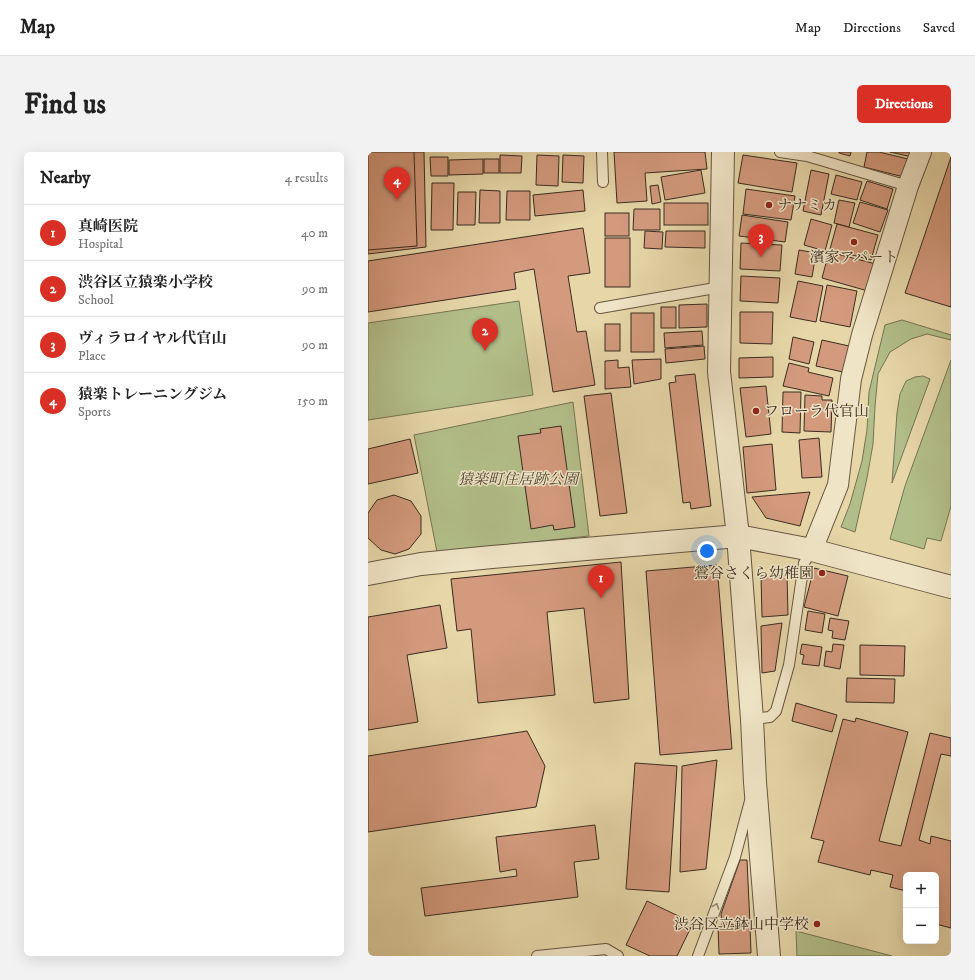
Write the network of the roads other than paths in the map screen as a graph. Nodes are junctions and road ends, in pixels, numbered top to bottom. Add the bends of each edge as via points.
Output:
1 (602, 152) edge
2 (723, 152) edge
3 (780, 152) edge
4 (921, 152) edge
5 (603, 182) dead end
6 (908, 186) junction
7 (721, 287) junction
8 (600, 308) dead end
9 (738, 536) junction
10 (812, 550) junction
11 (368, 574) edge
12 (951, 587) edge
13 (752, 719) junction
14 (755, 782) junction
15 (544, 956) edge
16 (618, 956) edge
17 (698, 956) edge
18 (769, 956) edge

1 - 5 lane
2 - 7 street
3 - 6 lane via 807,156
4 - 6 street
6 - 10 street via 851,379 838,485
7 - 8 lane
7 - 9 street via 719,372
9 - 10 street
9 - 11 street via 421,564
9 - 13 street
10 - 12 street
10 - 13 lane via 804,563 789,665 776,711 770,717
13 - 14 street
17 -> 14 lane via 735,857
14 - 18 street
15 - 16 lane via 606,949

